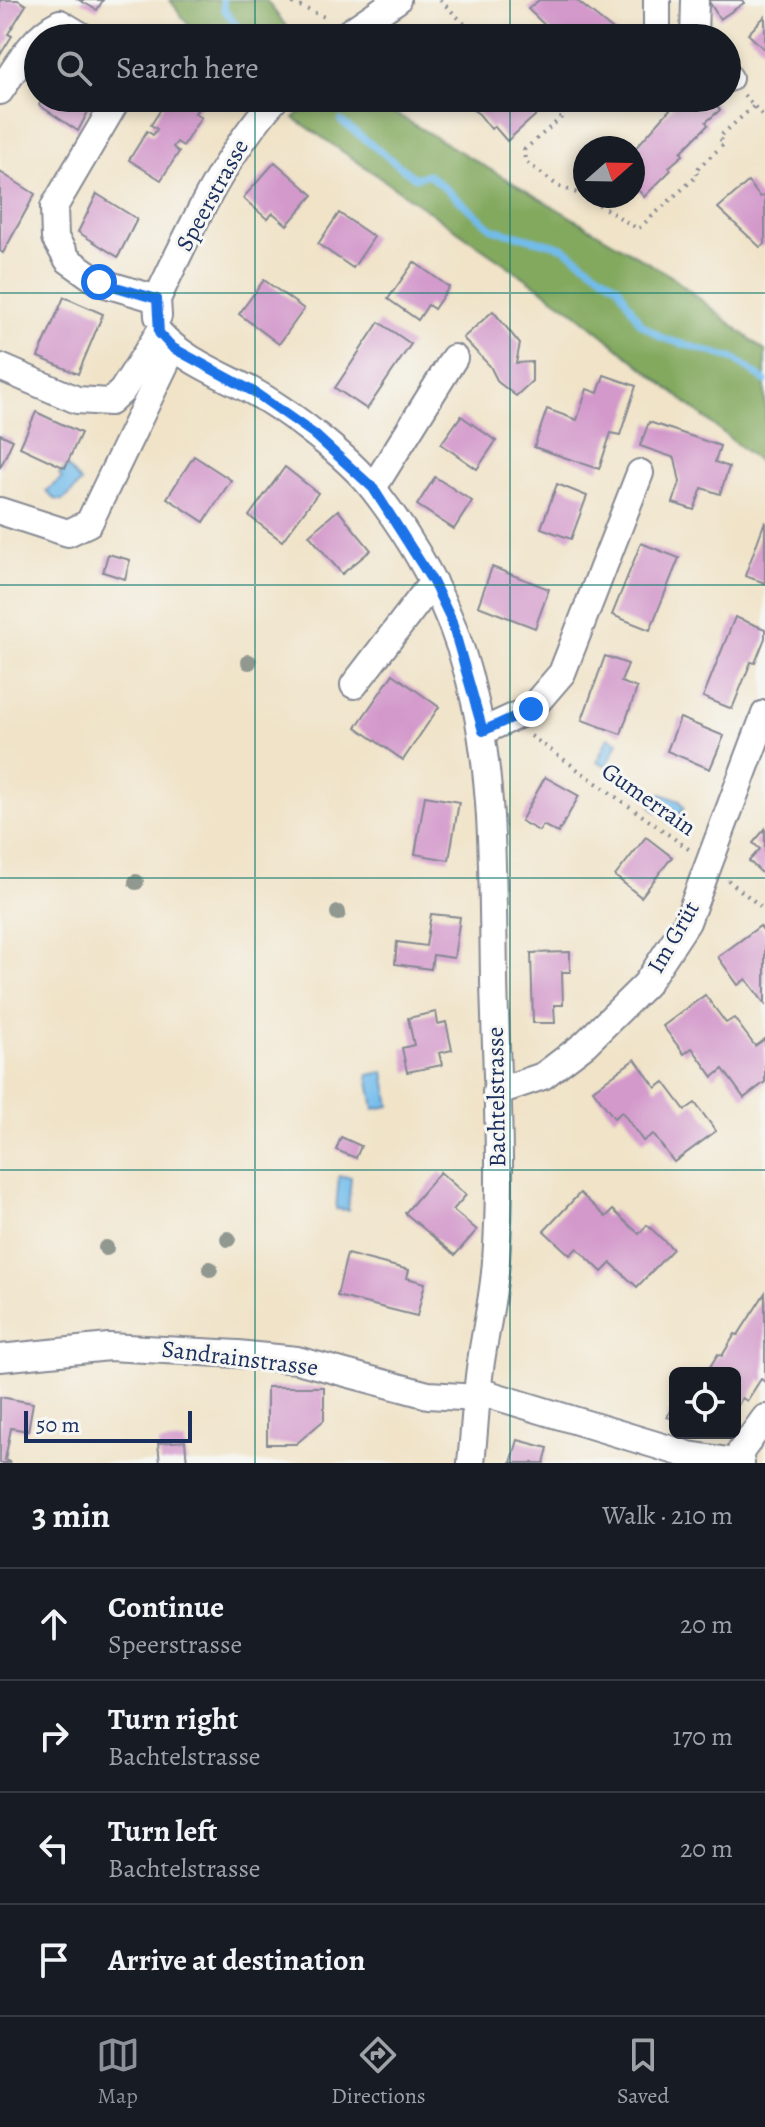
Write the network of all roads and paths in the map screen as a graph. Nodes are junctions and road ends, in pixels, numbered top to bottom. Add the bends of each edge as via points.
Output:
1 (285, 0) edge
2 (397, 0) edge
3 (440, 0) edge
4 (657, 0) edge
5 (695, 0) edge
6 (332, 24) edge
7 (361, 24) edge
8 (465, 24) edge
9 (657, 24) edge
10 (694, 24) edge
11 (24, 56) edge
12 (0, 91) edge
13 (741, 92) edge
14 (754, 106) junction
15 (110, 112) edge
16 (264, 112) edge
17 (558, 112) edge
18 (765, 118) edge
19 (573, 192) edge
20 (604, 208) edge
21 (157, 299) junction
22 (166, 340) junction
23 (454, 358) dead end
24 (0, 367) edge
25 (640, 473) dead end
26 (373, 488) junction
27 (0, 511) edge
28 (433, 582) junction
29 (354, 685) dead end
30 (765, 714) edge
31 (511, 720) junction
32 (483, 731) junction
33 (710, 865) junction
34 (765, 910) edge
35 (496, 1092) junction
36 (0, 1358) edge
37 (478, 1394) junction
38 (765, 1418) edge
39 (688, 1459) edge
40 (471, 1463) edge
41 (740, 1463) edge

1 - 6 path via 324,15
2 - 7 street
3 - 8 path
4 - 9 street
5 - 10 street
11 - 12 street
13 - 14 path
14 - 18 path
14 - 20 path via 719,137 724,144 695,171 698,175 638,229
15 - 21 street via 54,207 55,238 68,260 99,282
16 - 21 street, Speerstrasse via 208,191
17 - 19 path via 562,117 524,150 525,161
21 - 22 street, Speerstrasse
22 - 24 street via 110,402 77,400
22 - 26 street, Bachtelstrasse via 290,417
22 - 27 street via 89,523 68,533
23 - 26 street
25 - 31 street via 569,660 544,697
26 - 28 street, Bachtelstrasse
28 - 29 street
28 - 32 street, Bachtelstrasse via 463,652
30 - 33 street, Im Grüt
31 - 32 street
31 - 33 path, Gumerrain
32 - 35 street, Bachtelstrasse via 491,803
33 - 34 path, Gumerrain
33 - 35 street, Im Grüt via 687,922 646,984 585,1044 543,1076
35 - 37 street, Bachtelstrasse via 496,1261
36 - 37 street, Sandrainstrasse via 109,1347 238,1354 297,1360 428,1395
37 - 39 street, Sandrainstrasse
37 - 40 street, Bachtelstrasse
38 - 41 street via 741,1451
39 - 41 street, Sandrainstrasse

